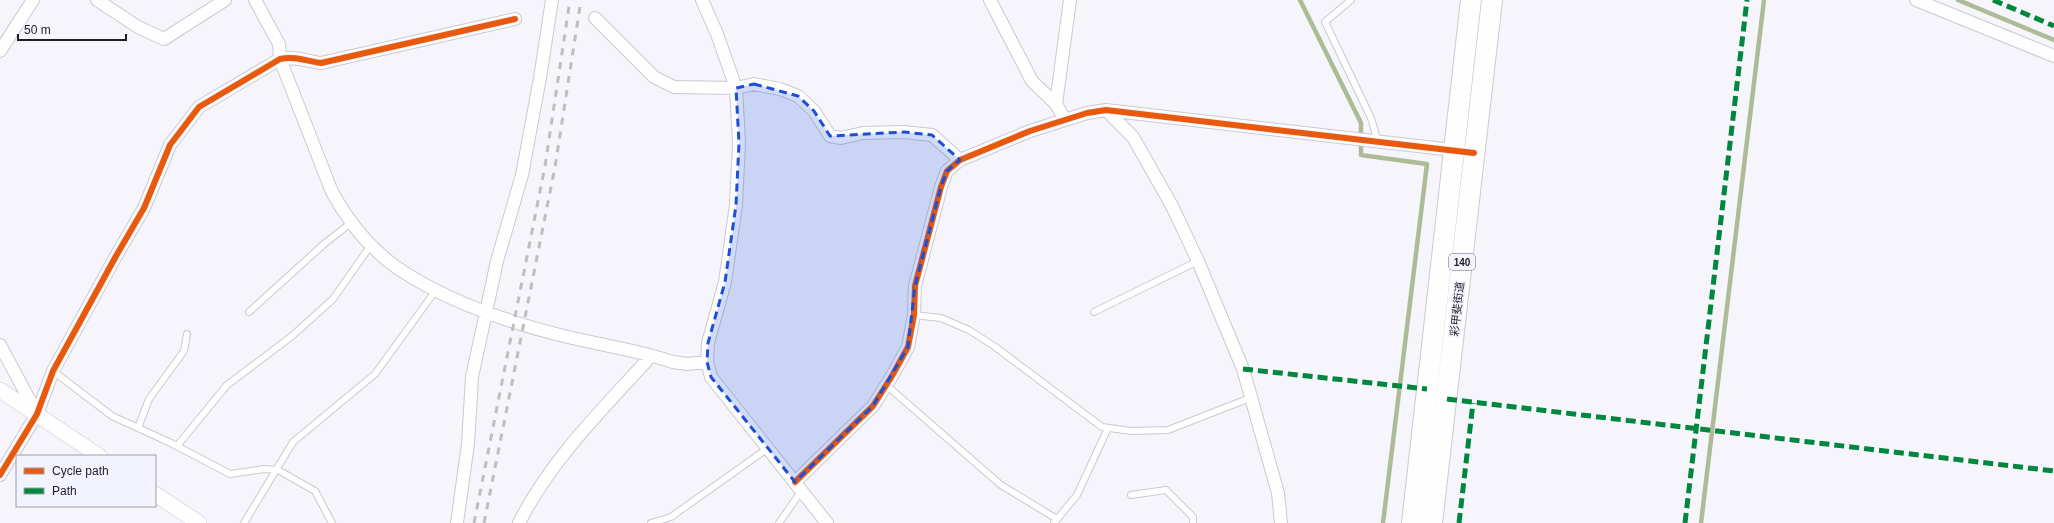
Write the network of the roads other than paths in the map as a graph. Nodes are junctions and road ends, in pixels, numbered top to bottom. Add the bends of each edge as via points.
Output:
1 (33, 0) edge
2 (97, 0) edge
3 (225, 0) edge
4 (255, 0) edge
5 (552, 0) edge
6 (702, 0) edge
7 (990, 0) edge
8 (1070, 0) edge
9 (1351, 0) edge
10 (1471, 0) edge
11 (1492, 0) edge
12 (1916, 0) edge
13 (595, 18) dead end
14 (515, 19) dead end
15 (0, 52) edge
16 (2054, 56) edge
17 (280, 60) junction
18 (736, 88) junction
19 (1056, 104) junction
20 (1106, 110) junction
21 (1066, 120) junction
22 (1375, 141) junction
23 (1454, 150) junction
24 (1474, 153) junction
25 (960, 160) junction
26 (352, 222) junction
27 (371, 245) junction
28 (1198, 261) junction
29 (436, 290) junction
30 (486, 311) junction
31 (249, 312) dead end
32 (1094, 312) dead end
33 (914, 315) junction
34 (187, 334) dead end
35 (0, 345) edge
36 (650, 356) junction
37 (707, 362) junction
38 (53, 371) junction
39 (886, 385) junction
40 (0, 390) edge
41 (1250, 398) junction
42 (37, 414) junction
43 (138, 428) junction
44 (1108, 428) junction
45 (177, 446) junction
46 (768, 448) junction
47 (98, 455) edge
48 (278, 470) junction
49 (0, 474) edge
50 (799, 486) junction
51 (156, 495) edge
52 (1132, 495) dead end
53 (1056, 521) edge
54 (199, 523) edge
55 (244, 523) edge
56 (332, 523) edge
57 (457, 523) edge
58 (520, 523) edge
59 (651, 523) edge
60 (778, 523) edge
61 (827, 523) edge
62 (1193, 523) edge
63 (1281, 523) edge
64 (1412, 523) edge
65 (1432, 523) edge

1 - 15 street
2 - 3 street via 138,27 164,39
4 - 17 street via 279,44
5 - 30 street via 522,175 497,261
6 - 18 street via 718,34
7 - 19 street via 1032,81
8 - 19 street
9 - 22 lane via 1325,22 1371,118
10 - 23 highway, 彩甲斐街道 / 140
11 - 24 highway, 彩甲斐街道 / 140
12 - 16 street
13 - 18 street via 654,77 674,87
14 - 17 street via 321,63 289,57
17 - 26 street via 332,192
17 - 38 street via 199,107 170,145 144,208
18 - 25 street via 754,84 780,89 798,96 814,111 830,136 841,138 863,133 904,132 932,135
18 - 37 street via 739,143 736,205 725,282 708,343
19 - 21 street
20 - 21 street
20 - 22 street
20 - 28 street via 1133,137 1172,206
21 - 25 street via 1030,131
22 - 23 street
23 - 24 street
23 - 64 highway, 彩甲斐街道 / 140
24 - 65 highway, 彩甲斐街道 / 140
25 - 33 street via 947,171 941,187 915,286
26 - 27 street
26 - 31 lane
27 - 29 street via 398,268
27 - 45 lane via 333,299 292,336 227,385
28 - 32 lane
28 - 41 street via 1243,368
29 - 30 street
29 - 48 lane via 375,374 293,442
30 - 36 street via 562,336
30 - 57 street via 472,377 468,444
33 - 39 street via 908,347
33 - 44 lane via 941,318 969,330
34 - 43 lane via 184,351 149,399
35 - 42 street
36 - 37 street via 688,364
36 - 58 street via 584,428 558,461 532,498
37 - 46 street via 712,377
38 - 42 street
38 - 43 lane via 112,416
39 - 50 street via 873,406
39 - 53 lane via 1001,484
40 - 42 street
41 - 44 lane via 1168,430 1132,431
41 - 63 street via 1278,492
42 - 47 street
42 - 49 street
43 - 45 lane
44 - 53 lane via 1077,495
45 - 48 lane via 230,474 264,469
46 - 50 street
46 - 59 lane via 671,517
48 - 55 lane
48 - 56 lane via 315,491
50 - 60 lane
50 - 61 street
51 - 54 street
52 - 62 lane via 1166,490 1193,517

